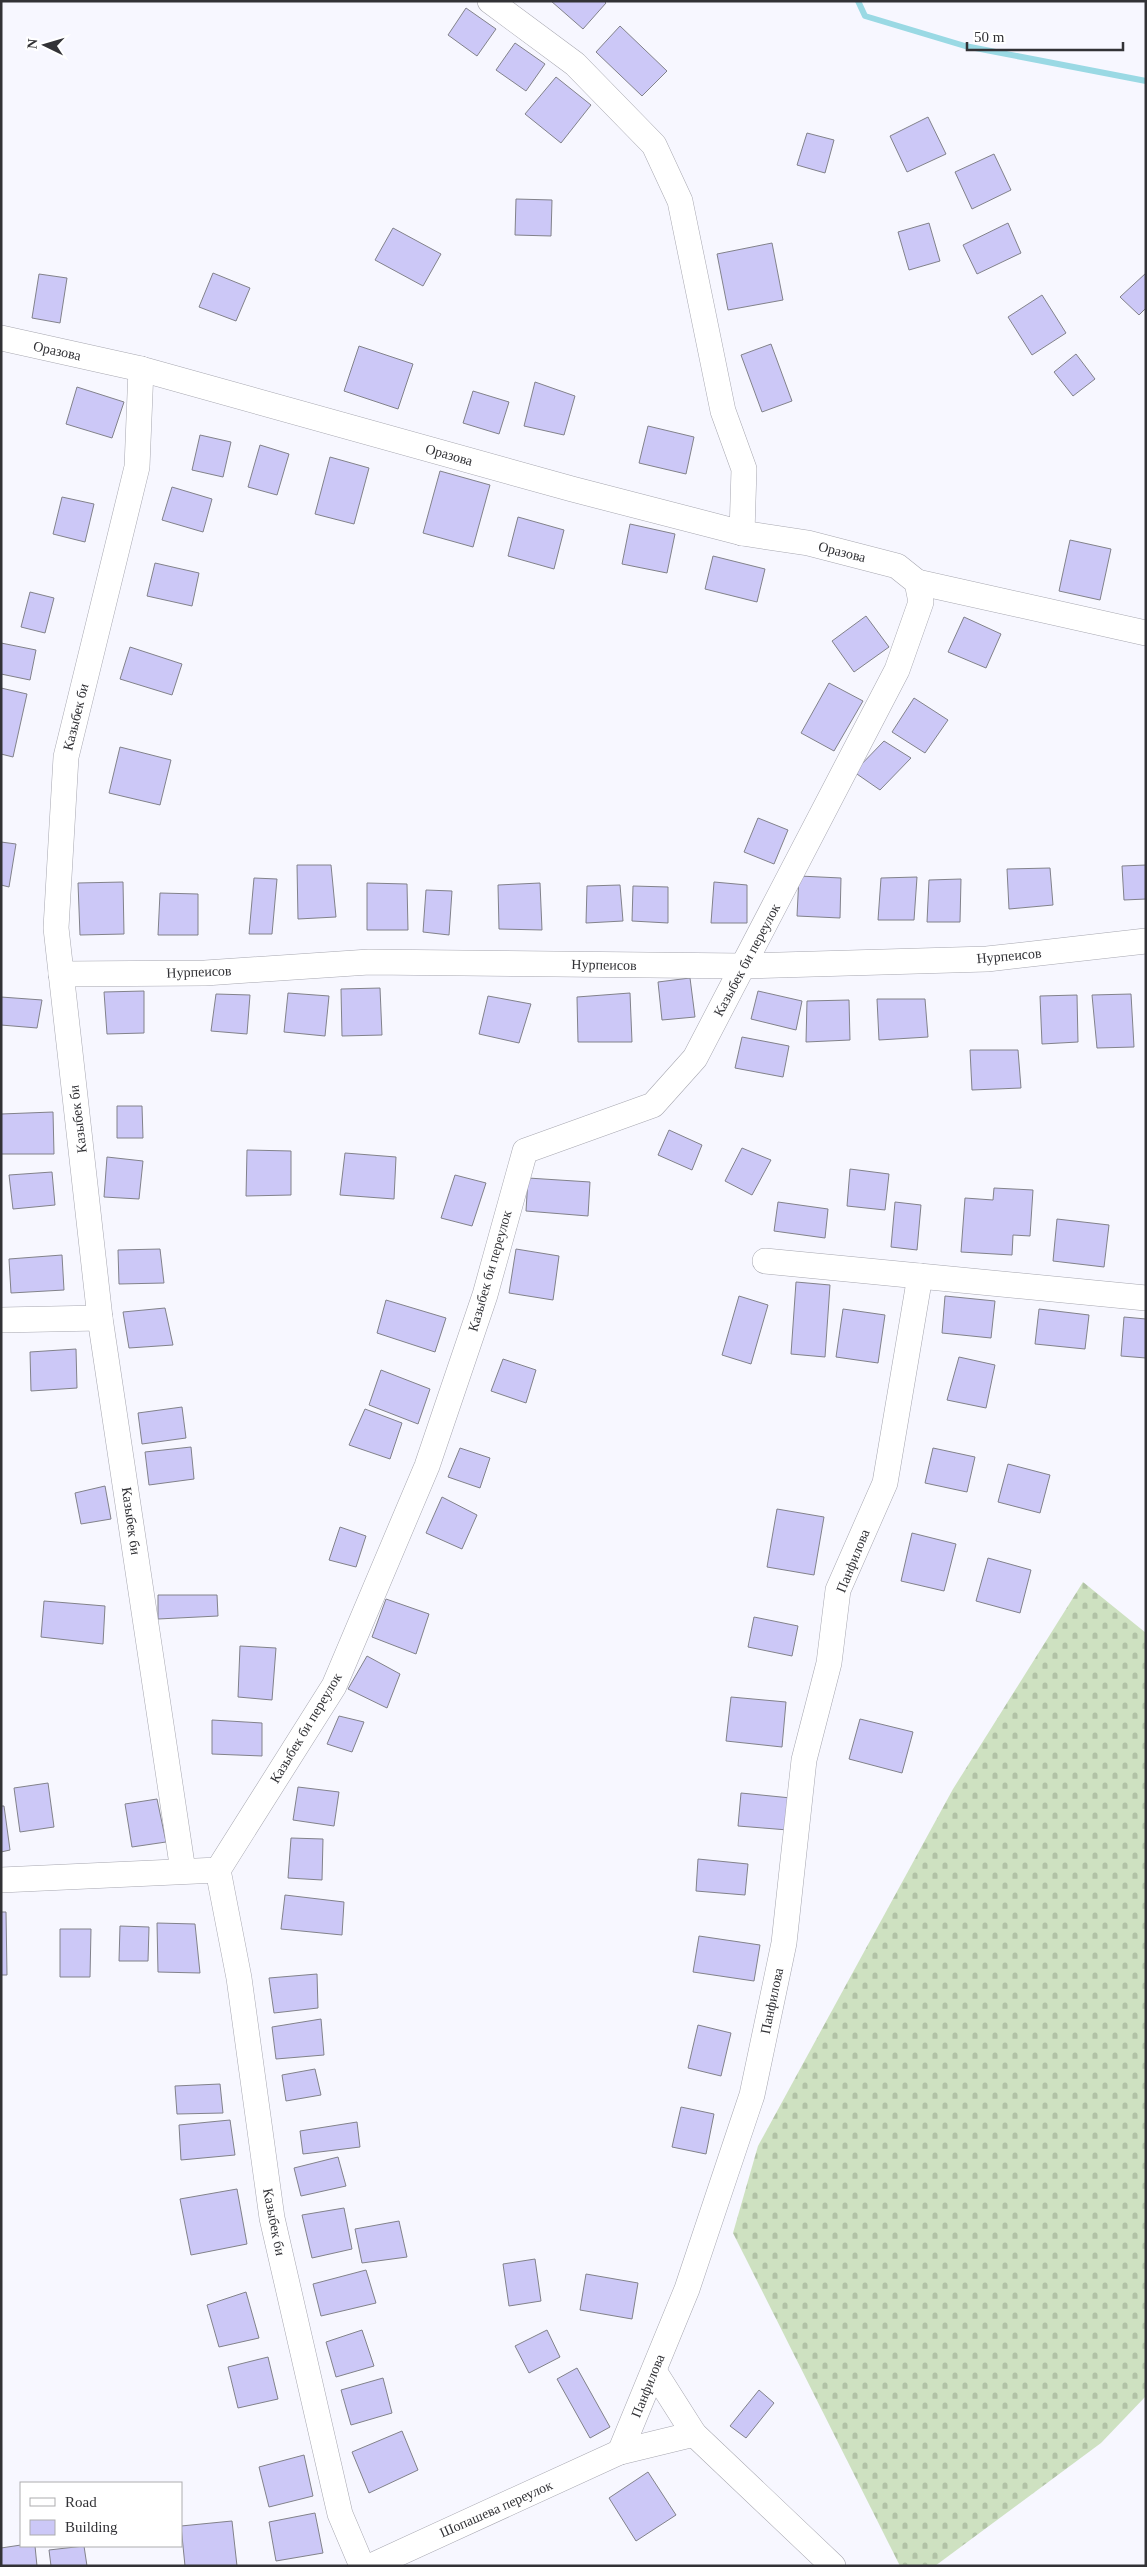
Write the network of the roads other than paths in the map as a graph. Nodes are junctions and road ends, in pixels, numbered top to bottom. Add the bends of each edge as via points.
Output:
1 (490, 1) edge
2 (1, 338) edge
3 (141, 369) junction
4 (742, 532) junction
5 (917, 582) junction
6 (1146, 633) edge
7 (1146, 941) edge
8 (743, 966) junction
9 (61, 974) junction
10 (765, 1262) dead end
11 (920, 1276) junction
12 (1146, 1298) edge
13 (100, 1318) junction
14 (1, 1320) edge
15 (218, 1870) junction
16 (183, 1872) junction
17 (1, 1880) edge
18 (654, 2371) junction
19 (694, 2434) junction
20 (620, 2452) junction
21 (362, 2566) edge
22 (371, 2566) edge
23 (833, 2566) edge

1 - 4 street via 575,64 654,146 680,200 723,411 744,469
2 - 3 street, Оразова
3 - 4 street, Оразова via 572,489
3 - 9 street, Казыбек би via 137,467 66,757 56,928
4 - 5 street, Оразова via 808,543 897,566
5 - 6 street
5 - 8 street, Казыбек би переулок via 921,602 897,670
7 - 8 street, Нурпеисов via 987,959
8 - 9 street, Нурпеисов via 368,962 205,973
8 - 15 street, Казыбек би переулок via 695,1058 653,1105 525,1151 485,1295 427,1466 334,1686
9 - 13 street, Казыбек би
10 - 11 street
11 - 12 street
11 - 18 street, Панфилова via 886,1483 838,1590 829,1663 804,1760 784,1943 752,2096 688,2289
13 - 14 street
13 - 16 street, Казыбек би
15 - 16 street
15 - 21 street, Казыбек би via 239,1978 272,2218 340,2514
16 - 17 street
18 - 19 street
18 - 20 street, Панфилова
19 - 20 street
19 - 23 street
20 - 22 street, Шопашева переулок

